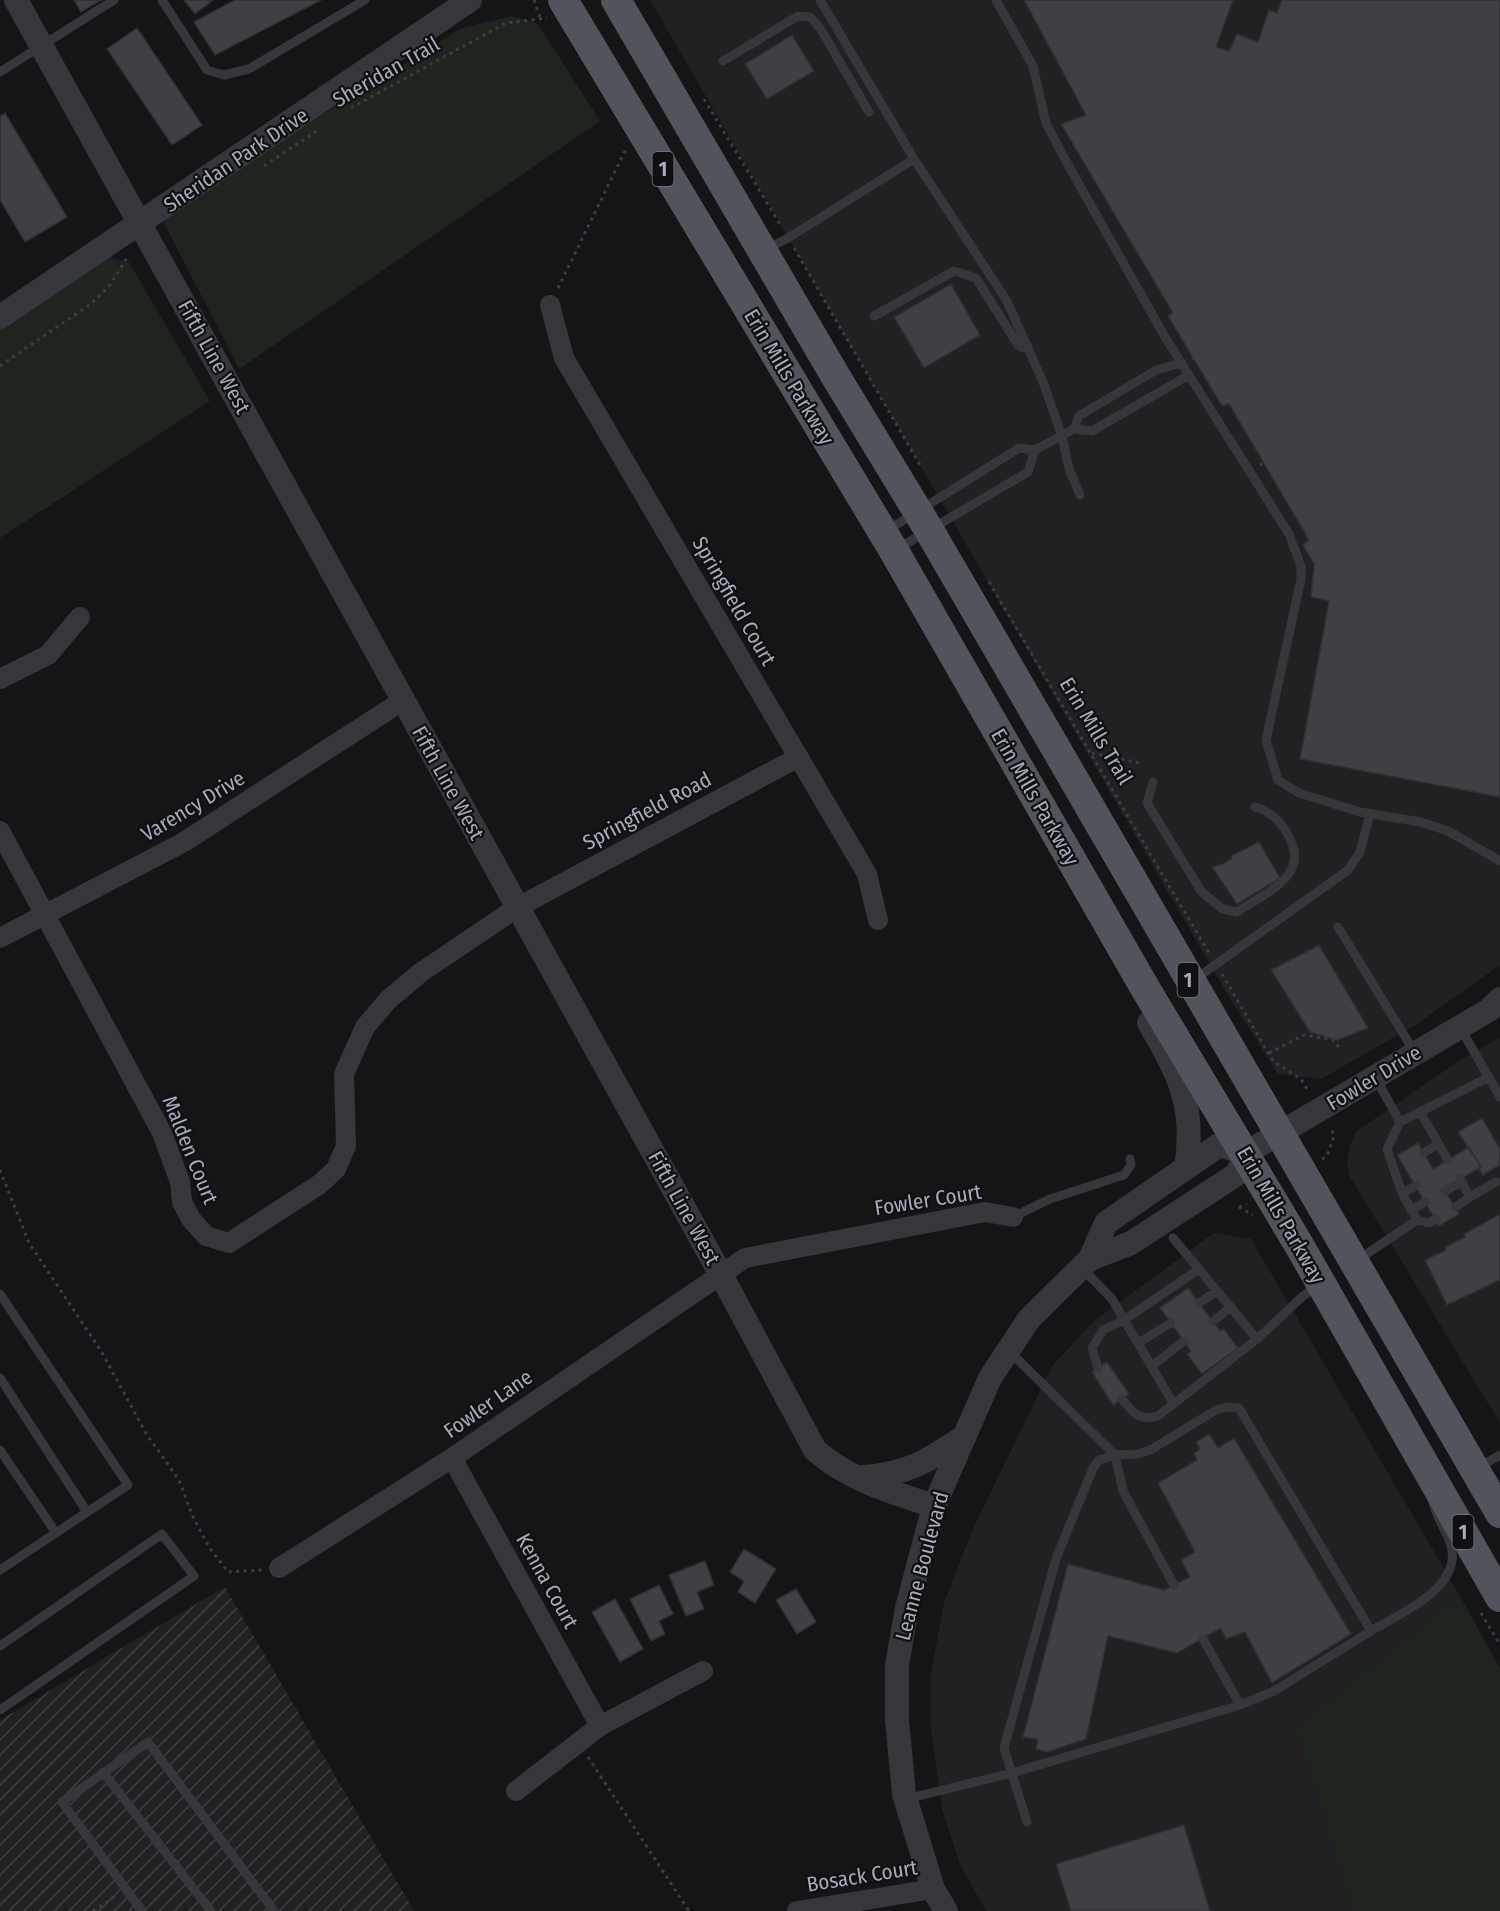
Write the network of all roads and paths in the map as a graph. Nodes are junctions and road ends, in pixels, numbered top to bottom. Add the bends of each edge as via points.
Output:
1 (16, 0) edge
2 (114, 0) edge
3 (162, 0) edge
4 (365, 0) edge
5 (534, 0) edge
6 (563, 0) edge
7 (616, 0) edge
8 (820, 0) edge
9 (996, 0) edge
10 (465, 2) edge
11 (41, 46) junction
12 (723, 61) dead end
13 (0, 72) edge
14 (344, 112) dead end
15 (869, 112) dead end
16 (637, 125) junction
17 (325, 126) dead end
18 (1064, 156) junction
19 (914, 159) junction
20 (257, 170) dead end
21 (141, 224) junction
22 (763, 251) junction
23 (126, 259) dead end
24 (550, 305) joint
25 (1275, 312) junction
26 (874, 316) dead end
27 (0, 317) edge
28 (1028, 346) junction
29 (1182, 363) junction
30 (0, 366) edge
31 (1189, 375) junction
32 (1338, 427) junction
33 (1074, 429) junction
34 (1062, 436) junction
35 (1035, 450) junction
36 (1249, 473) junction
37 (1080, 495) dead end
38 (923, 521) junction
39 (888, 542) junction
40 (983, 573) dead end
41 (80, 617) dead end
42 (0, 679) edge
43 (402, 701) junction
44 (1092, 753) junction
45 (799, 757) junction
46 (1140, 763) dead end
47 (1153, 782) dead end
48 (1256, 807) dead end
49 (1370, 814) junction
50 (0, 831) edge
51 (1500, 861) edge
52 (518, 907) junction
53 (46, 914) junction
54 (878, 920) dead end
55 (1338, 927) dead end
56 (0, 938) edge
57 (1202, 940) dead end
58 (1224, 978) dead end
59 (1190, 983) junction
60 (1145, 988) junction
61 (1500, 999) edge
62 (1460, 1027) junction
63 (1340, 1049) dead end
64 (1269, 1053) junction
65 (1415, 1053) junction
66 (1375, 1077) junction
67 (1489, 1077) junction
68 (1300, 1079) dead end
69 (1500, 1097) edge
70 (1419, 1112) junction
71 (1400, 1122) junction
72 (1280, 1133) junction
73 (1334, 1136) dead end
74 (1438, 1144) junction
75 (1424, 1152) dead end
76 (1246, 1154) junction
77 (1327, 1156) dead end
78 (1130, 1159) dead end
79 (1448, 1160) dead end
80 (1403, 1164) dead end
81 (1186, 1168) junction
82 (0, 1170) edge
83 (1393, 1170) junction
84 (1496, 1182) dead end
85 (1416, 1186) dead end
86 (1445, 1191) dead end
87 (1402, 1193) junction
88 (1470, 1197) junction
89 (1425, 1202) dead end
90 (1455, 1207) dead end
91 (1411, 1210) junction
92 (1013, 1216) joint
93 (1417, 1220) junction
94 (1436, 1220) dead end
95 (1173, 1238) dead end
96 (1354, 1262) junction
97 (1085, 1263) junction
98 (1199, 1269) junction
99 (720, 1273) junction
100 (1321, 1284) junction
101 (1217, 1291) junction
102 (0, 1294) edge
103 (1199, 1303) dead end
104 (1231, 1307) junction
105 (1124, 1320) junction
106 (1213, 1321) dead end
107 (1171, 1323) dead end
108 (1257, 1339) junction
109 (1184, 1341) dead end
110 (1138, 1344) junction
111 (1008, 1350) junction
112 (1152, 1366) junction
113 (1098, 1368) dead end
114 (0, 1378) edge
115 (1122, 1399) dead end
116 (1173, 1403) junction
117 (966, 1436) junction
118 (0, 1450) edge
119 (1115, 1455) junction
120 (452, 1458) junction
121 (1488, 1462) edge
122 (1426, 1468) junction
123 (857, 1478) junction
124 (934, 1506) junction
125 (87, 1512) junction
126 (1500, 1512) edge
127 (56, 1533) junction
128 (279, 1568) joint
129 (0, 1570) edge
130 (1174, 1585) dead end
131 (1500, 1597) edge
132 (1371, 1631) junction
133 (1203, 1639) dead end
134 (0, 1646) edge
135 (703, 1671) dead end
136 (1240, 1705) junction
137 (0, 1710) edge
138 (600, 1726) junction
139 (579, 1743) junction
140 (103, 1772) junction
141 (1012, 1773) junction
142 (516, 1791) dead end
143 (906, 1799) junction
144 (1027, 1822) dead end
145 (126, 1889) junction
146 (933, 1889) junction
147 (93, 1911) edge
148 (142, 1911) edge
149 (211, 1911) edge
150 (274, 1911) edge
151 (689, 1911) edge
152 (797, 1911) edge
153 (946, 1911) edge

1 - 11 street, Fifth Line West
2 - 11 lane
3 - 4 lane via 207,70 224,75 249,69
5 - 14 path, Sheridan Trail via 541,20 506,23
6 - 16 main road, Erin Mills Parkway / 1
7 - 22 main road, Erin Mills Parkway / 1
8 - 19 lane
9 - 18 lane via 1034,66 1046,123
10 - 21 street, Sheridan Park Drive
11 - 13 lane
11 - 21 street, Fifth Line West
12 - 15 lane via 798,16 810,16
16 - 24 path
16 - 39 main road, Erin Mills Parkway / 1
17 - 20 path, Sheridan Trail
18 - 25 path via 1161,104
18 - 29 lane
19 - 22 lane
19 - 28 lane via 984,263
21 - 27 street, Sheridan Park Drive
21 - 43 street, Fifth Line West
22 - 38 main road, Erin Mills Parkway / 1
23 - 30 path via 110,285 92,303
24 - 45 street, Springfield Court via 564,358
25 - 29 path
25 - 32 path
25 - 32 path via 1459,201 1416,421 1367,411
26 - 28 lane via 954,271 964,272 976,278 1018,345
28 - 34 lane
29 - 31 lane
29 - 33 lane via 1156,370 1079,416
31 - 33 lane via 1092,430
31 - 36 lane
32 - 36 path
33 - 34 lane
34 - 35 lane
34 - 37 lane
35 - 38 lane via 1019,448
35 - 38 lane via 1028,472
36 - 49 lane via 1289,534 1301,566 1266,740 1278,780 1299,793
38 - 39 lane
38 - 39 lane
38 - 59 main road, Erin Mills Parkway / 1
39 - 60 main road, Erin Mills Parkway / 1
40 - 44 path, Erin Mills Trail
41 - 42 street via 48,655
43 - 52 street, Fifth Line West
43 - 53 street, Varency Drive via 184,842
44 - 46 path
44 - 57 path, Erin Mills Trail
45 - 52 street, Springfield Road
45 - 54 street, Springfield Court via 867,874
47 - 48 lane via 1147,803 1201,891 1222,909 1237,912 1289,877 1297,861 1291,839 1281,823
49 - 51 lane via 1421,822 1448,831
49 - 59 lane via 1360,852 1348,870
50 - 53 street, Malden Court
52 - 53 street, Malden Court via 420,973 388,1000 365,1027 344,1074 346,1146 336,1169 320,1184 229,1243 206,1236 191,1220 162,1133
52 - 99 street, Fifth Line West
53 - 56 street, Varency Drive
55 - 65 lane
58 - 64 path
59 - 72 main road, Erin Mills Parkway / 1
60 - 76 main road, Erin Mills Parkway / 1
60 - 81 street via 1145,1016 1178,1073 1183,1092 1189,1124
61 - 62 street, Fowler Drive
62 - 65 street, Fowler Drive
62 - 67 lane
63 - 64 path via 1334,1040 1304,1035
64 - 68 path via 1273,1061
65 - 66 street, Fowler Drive
66 - 71 lane
66 - 72 street, Fowler Drive
67 - 69 lane
67 - 70 lane
70 - 71 lane
70 - 74 lane
71 - 83 lane via 1387,1149
72 - 76 street, Fowler Drive
72 - 96 main road, Erin Mills Parkway / 1
73 - 77 path
74 - 75 lane
74 - 79 lane
76 - 81 street, Leanne Boulevard via 1219,1145
76 - 97 street, Leanne Boulevard via 1237,1174 1131,1243
76 - 100 main road, Erin Mills Parkway / 1
78 - 92 lane, Fowler Court via 1131,1165 1124,1175 1050,1199
80 - 83 lane
81 - 97 street, Leanne Boulevard via 1106,1223
82 - 128 path via 29,1243 101,1351 147,1435 179,1480 209,1547 228,1572
83 - 87 lane
84 - 88 lane
85 - 87 lane
86 - 88 lane via 1460,1181
87 - 91 lane
88 - 90 lane
89 - 91 lane
91 - 93 lane
92 - 99 street, Fowler Court via 985,1212 745,1258
93 - 94 lane
93 - 96 lane
95 - 98 lane
96 - 121 main road, Erin Mills Parkway / 1
97 - 105 lane
97 - 111 street, Leanne Boulevard via 1029,1319
98 - 101 lane
98 - 105 lane
99 - 120 street, Fowler Lane
99 - 123 street, Fifth Line West via 815,1450 835,1468
100 - 108 lane
100 - 122 main road, Erin Mills Parkway / 1
101 - 103 lane
101 - 104 lane
102 - 125 lane via 128,1485
104 - 106 lane
104 - 108 lane
105 - 110 lane
105 - 113 lane via 1102,1330 1096,1338 1092,1348
107 - 110 lane
108 - 116 lane
109 - 112 lane
110 - 112 lane
111 - 117 street, Leanne Boulevard via 990,1378
111 - 119 lane
112 - 116 lane
114 - 125 lane
115 - 116 lane via 1136,1415 1146,1419 1158,1416
117 - 123 street via 929,1461 893,1475
117 - 124 street, Leanne Boulevard
118 - 127 lane
119 - 130 lane via 1123,1491
119 - 132 lane via 1145,1451 1216,1410 1239,1408
119 - 141 lane via 1099,1460 1093,1468 1056,1559 1004,1748
120 - 128 street, Fowler Lane
120 - 138 street, Kenna Court
121 - 126 main road, Erin Mills Parkway / 1
122 - 131 main road, Erin Mills Parkway / 1
122 - 132 lane via 1436,1515 1452,1553 1449,1572 1432,1592
123 - 124 street, Fifth Line West
124 - 143 street, Leanne Boulevard via 907,1608 897,1665 897,1719
125 - 127 lane
127 - 129 lane
132 - 136 lane via 1274,1691
133 - 136 lane
134 - 137 lane via 162,1534 194,1576
135 - 138 street
136 - 141 lane
138 - 139 street
139 - 142 street
139 - 151 path
140 - 145 lane via 62,1802
140 - 149 lane
140 - 150 lane via 147,1742
141 - 143 lane
141 - 144 lane
143 - 146 street, Leanne Boulevard
145 - 147 path
145 - 148 lane
146 - 152 street, Bosack Court
146 - 153 street, Leanne Boulevard

